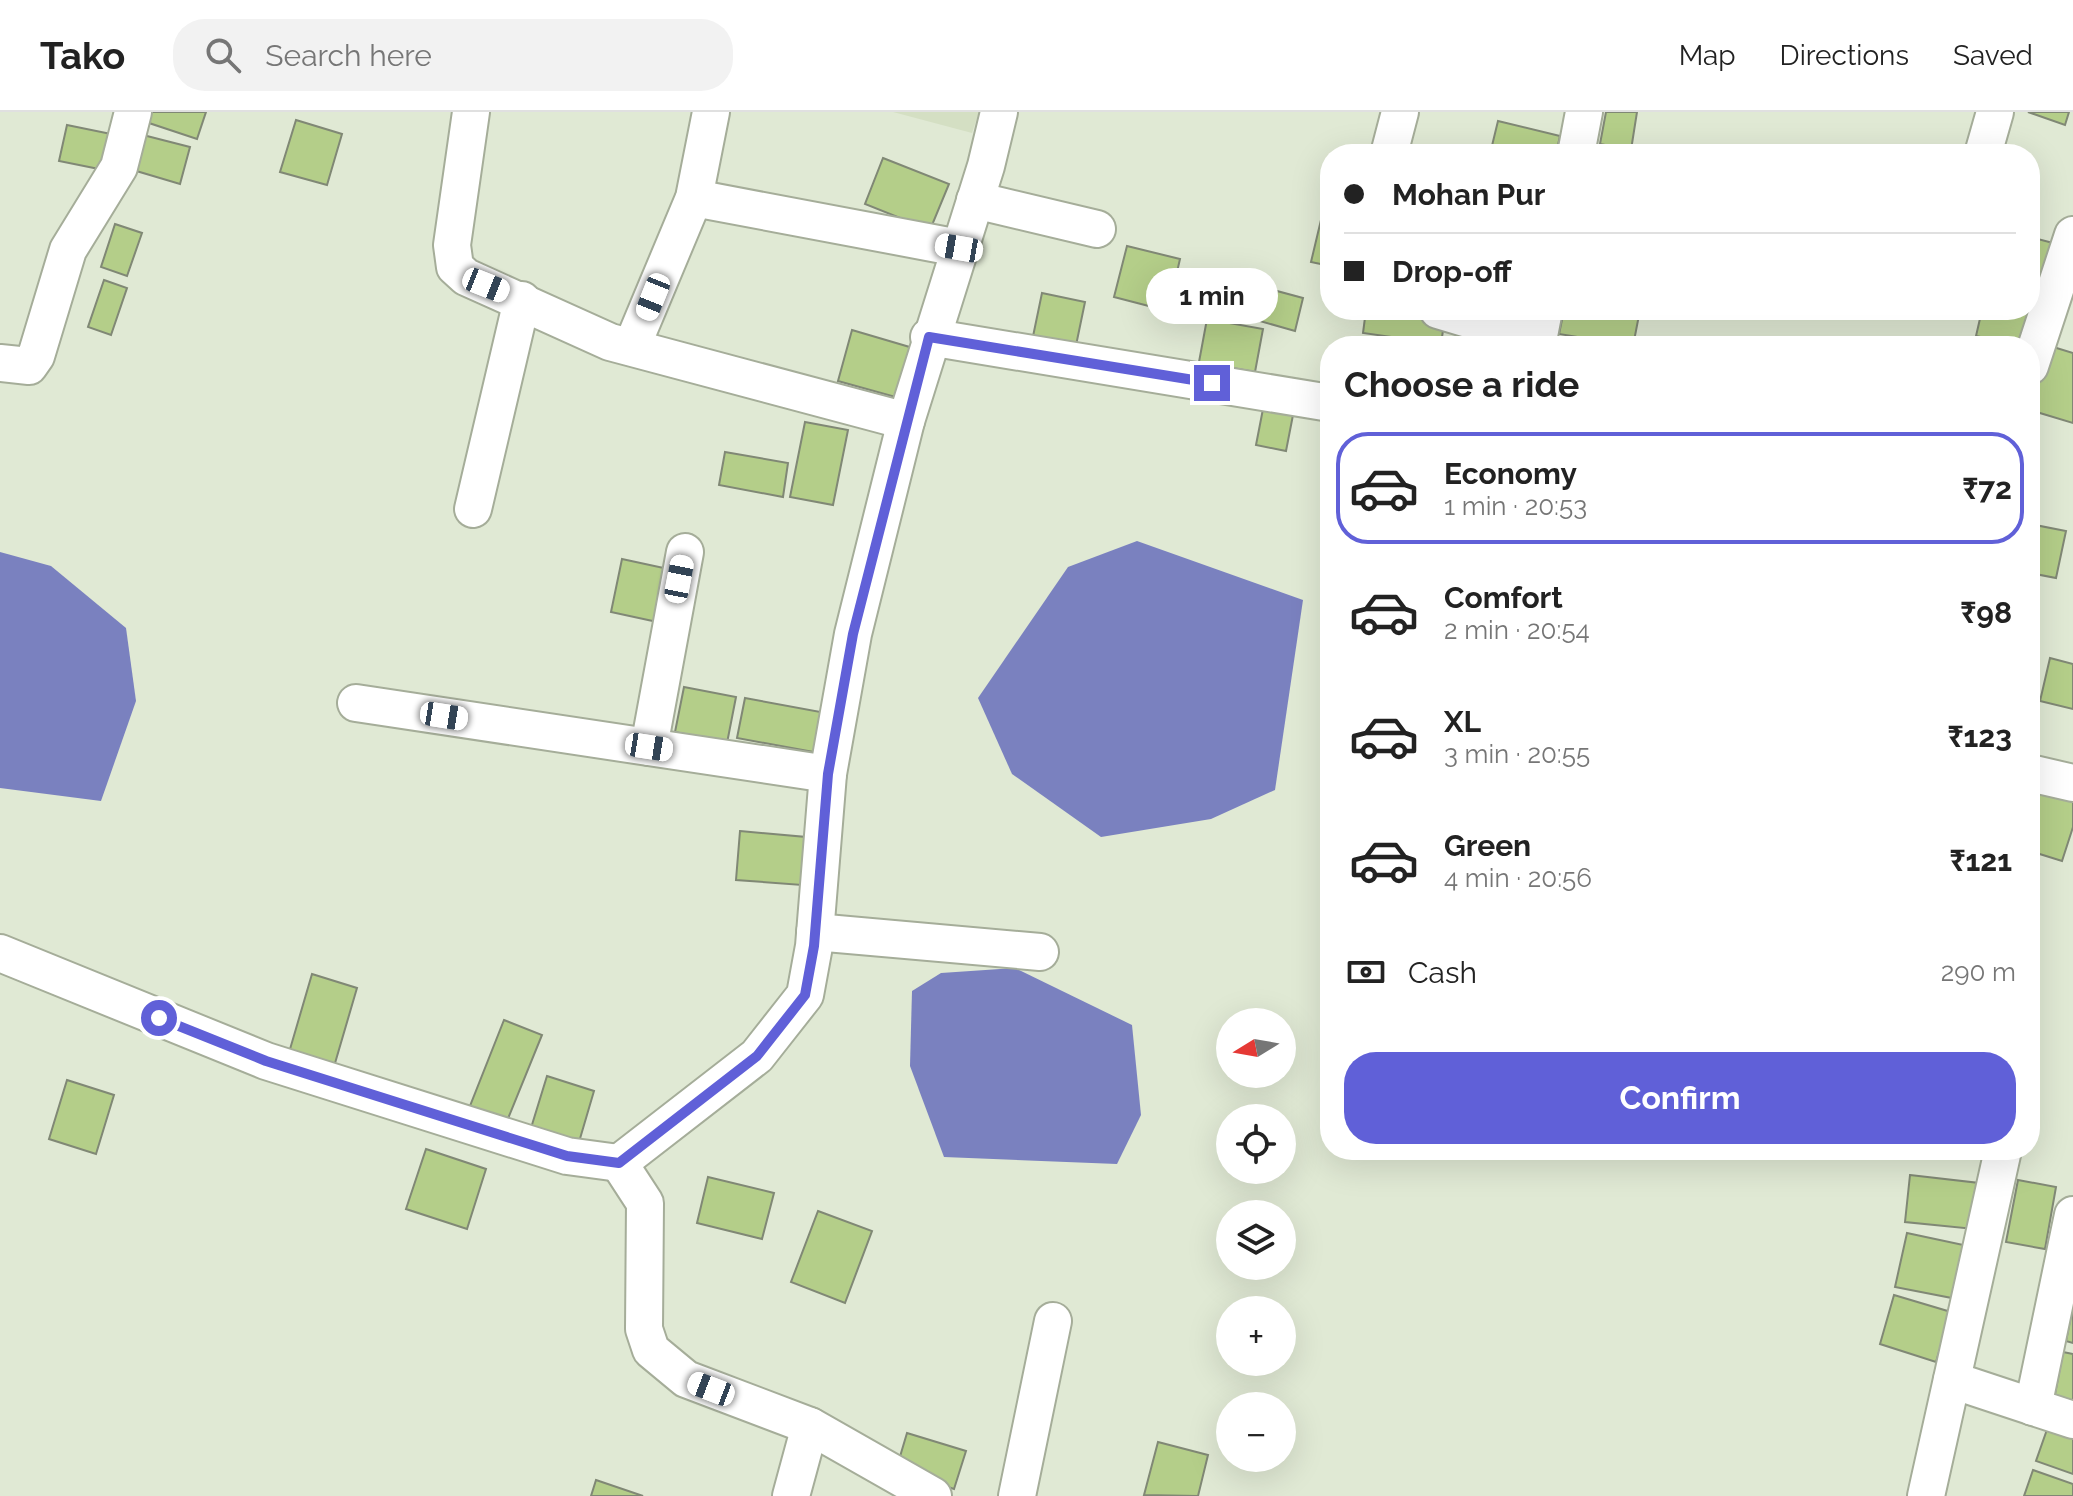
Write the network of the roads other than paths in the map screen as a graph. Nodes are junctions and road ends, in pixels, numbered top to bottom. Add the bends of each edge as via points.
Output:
1 (133, 112) edge
2 (471, 112) edge
3 (711, 112) edge
4 (999, 112) edge
5 (1584, 112) edge
6 (1995, 112) edge
7 (1392, 114) edge
8 (1390, 144) edge
9 (1578, 144) edge
10 (1986, 144) edge
11 (694, 198) junction
12 (975, 200) junction
13 (1097, 229) dead end
14 (2073, 235) edge
15 (959, 248) junction
16 (522, 300) junction
17 (1484, 320) edge
18 (1540, 332) edge
19 (2040, 336) edge
20 (929, 337) junction
21 (632, 346) junction
22 (0, 363) edge
23 (1320, 401) edge
24 (906, 421) junction
25 (473, 509) dead end
26 (685, 552) dead end
27 (356, 703) dead end
28 (649, 747) junction
29 (828, 774) junction
30 (2040, 775) edge
31 (2073, 783) edge
32 (815, 932) junction
33 (1040, 952) dead end
34 (0, 953) edge
35 (2001, 1160) edge
36 (619, 1163) junction
37 (2073, 1215) edge
38 (1053, 1321) dead end
39 (1952, 1380) junction
40 (2033, 1407) junction
41 (2073, 1420) edge
42 (810, 1426) junction
43 (791, 1496) edge
44 (932, 1496) edge
45 (1017, 1496) edge
46 (1926, 1496) edge

1 - 22 street via 119,167 68,250 36,356 29,366
2 - 16 street via 452,245 455,267 466,277
3 - 11 street
4 - 12 street
5 - 9 street
6 - 10 street
7 - 8 street
11 - 15 street
11 - 21 street
12 - 13 street
12 - 15 street
14 - 19 street
15 - 20 street
16 - 21 street via 610,342
16 - 25 street
17 - 18 street
20 - 23 street
20 - 24 street
21 - 24 street
24 - 29 street via 853,634
26 - 28 street
27 - 28 street
28 - 29 street
29 - 32 street
30 - 31 street
32 - 33 street
32 - 36 street via 805,995 757,1056
34 - 36 street via 266,1061 567,1156
35 - 39 street
36 - 42 street via 645,1203 644,1329 651,1350 686,1379
37 - 40 street
38 - 45 street
39 - 40 street
39 - 46 street
40 - 41 street
42 - 43 street
42 - 44 street

